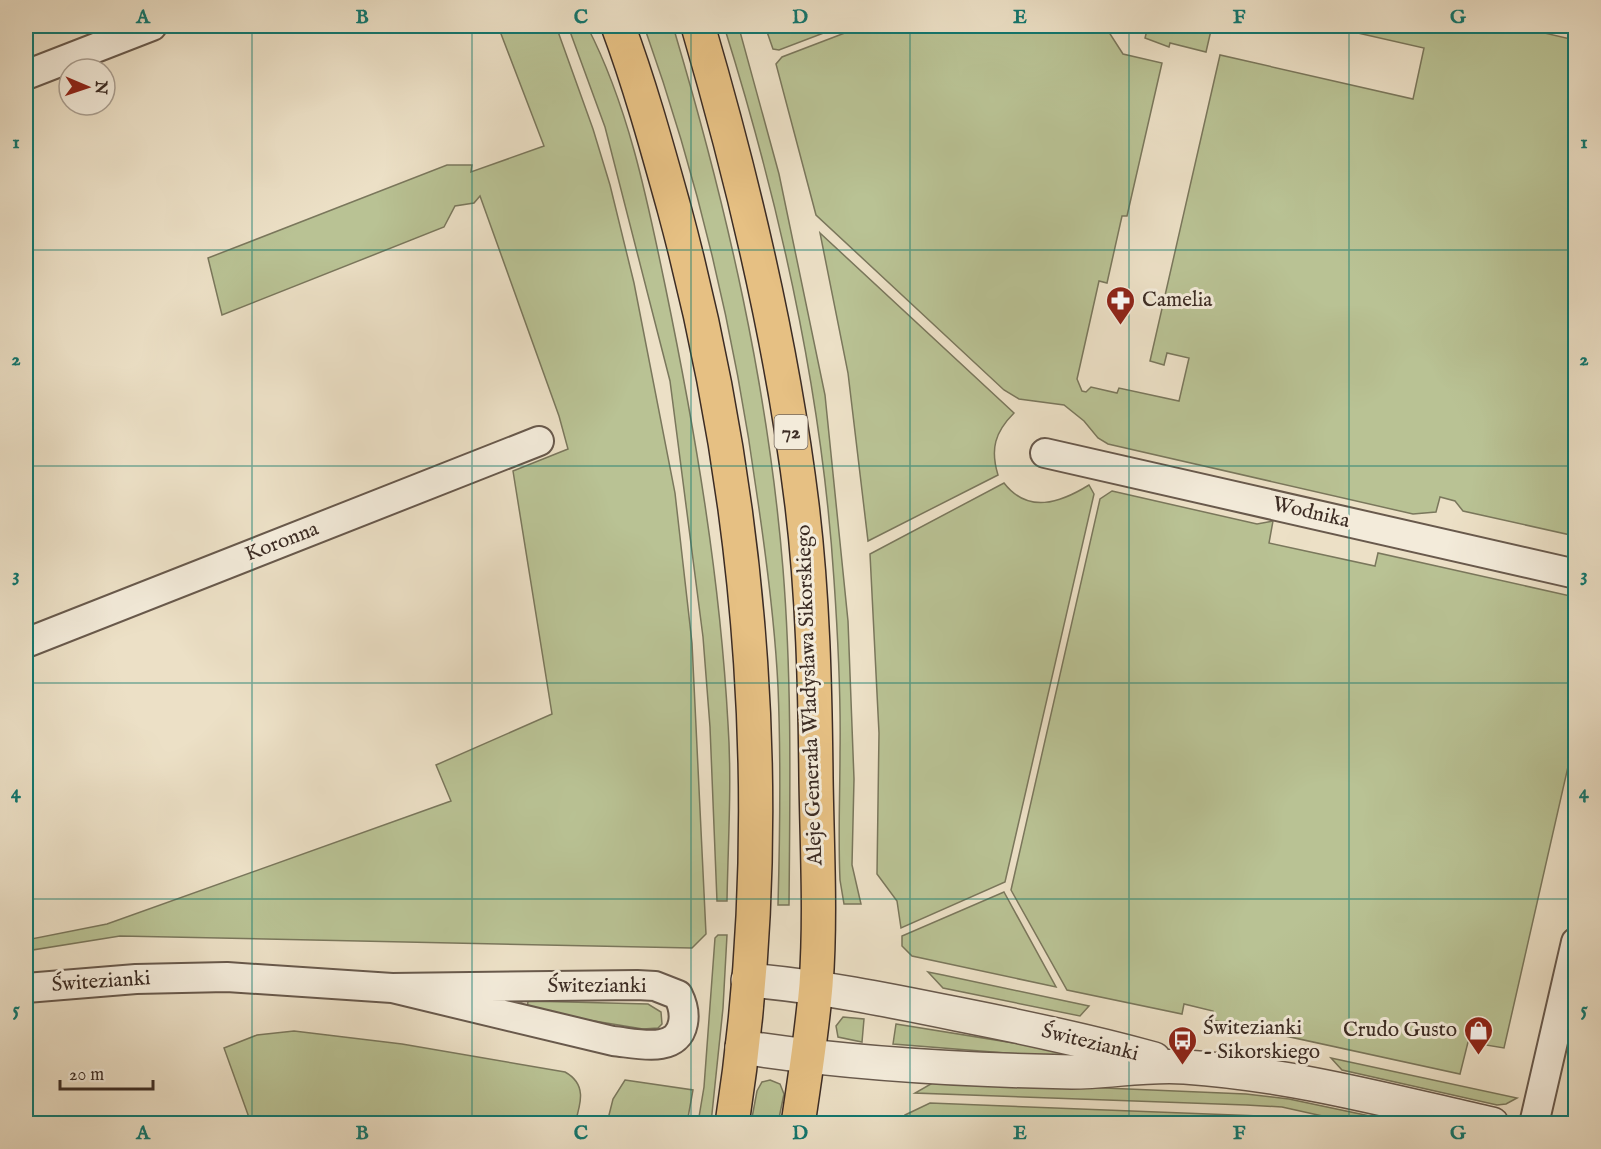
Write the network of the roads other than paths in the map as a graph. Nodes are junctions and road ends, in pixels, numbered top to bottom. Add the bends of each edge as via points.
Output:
1 (152, 26) edge
2 (618, 26) edge
3 (698, 26) edge
4 (26, 75) edge
5 (539, 441) dead end
6 (1045, 453) dead end
7 (1575, 574) edge
8 (26, 643) edge
9 (1575, 942) edge
10 (748, 980) junction
11 (815, 987) junction
12 (26, 988) edge
13 (392, 988) junction
14 (742, 1047) junction
15 (808, 1056) junction
16 (1182, 1066) junction
17 (732, 1124) edge
18 (798, 1124) edge
19 (1492, 1124) edge
20 (1534, 1124) edge

1 - 4 street
2 - 10 main road via 656,143 693,279 713,375 744,580 754,723 754,896
3 - 11 main road, Aleje Generała Władysława Sikorskiego / 72 via 736,156 763,273 786,390 802,507 815,712 818,905
5 - 8 street, Koronna
6 - 7 street, Wodnika
9 - 20 street
10 - 11 street, Świtezianki
10 - 14 main road
11 - 15 main road, Aleje Generała Władysława Sikorskiego / 72
11 - 16 street, Świtezianki via 1077,1038
12 - 13 street, Świtezianki via 227,977
13 - 13 street, Świtezianki via 613,1041 646,1045 669,1043 677,1037 684,1016 678,995 655,986
14 - 15 street, Świtezianki
14 - 17 main road
15 - 16 street, Świtezianki via 1073,1072
15 - 18 main road, Aleje Generała Władysława Sikorskiego / 72
16 - 19 street, Świtezianki via 1312,1084

